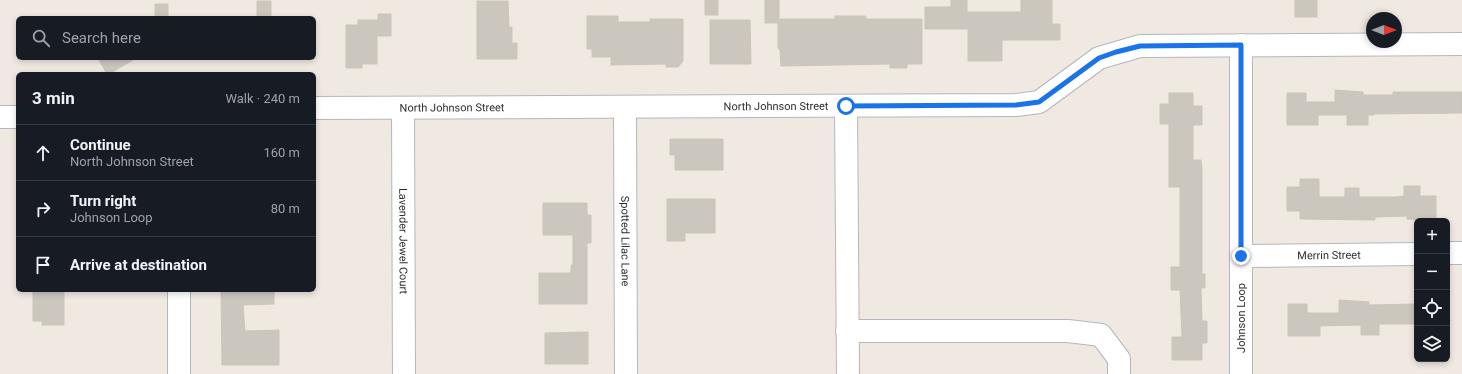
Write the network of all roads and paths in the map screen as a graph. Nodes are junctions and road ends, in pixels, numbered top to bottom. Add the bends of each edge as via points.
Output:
1 (1462, 44) edge
2 (1241, 45) junction
3 (846, 106) junction
4 (625, 107) junction
5 (316, 108) edge
6 (403, 108) junction
7 (1450, 253) edge
8 (1462, 253) edge
9 (1414, 254) edge
10 (1241, 256) junction
11 (179, 292) edge
12 (847, 331) junction
13 (179, 374) edge
14 (404, 374) edge
15 (626, 374) edge
16 (848, 374) edge
17 (1119, 374) edge
18 (1241, 374) edge

1 - 2 street, North Johnson Street
2 - 3 street, North Johnson Street via 1140,46 1116,52 1099,58 1039,102 1016,105
2 - 10 street, Johnson Loop
3 - 4 street, North Johnson Street
3 - 12 street
4 - 6 street, North Johnson Street
4 - 15 street, Spotted Lilac Lane
5 - 6 street, North Johnson Street
6 - 14 street, Lavender Jewel Court
7 - 8 street
9 - 10 street, Merrin Street
10 - 18 street, Johnson Loop
11 - 13 street
12 - 16 street
12 - 17 street via 1068,331 1101,335 1119,359

